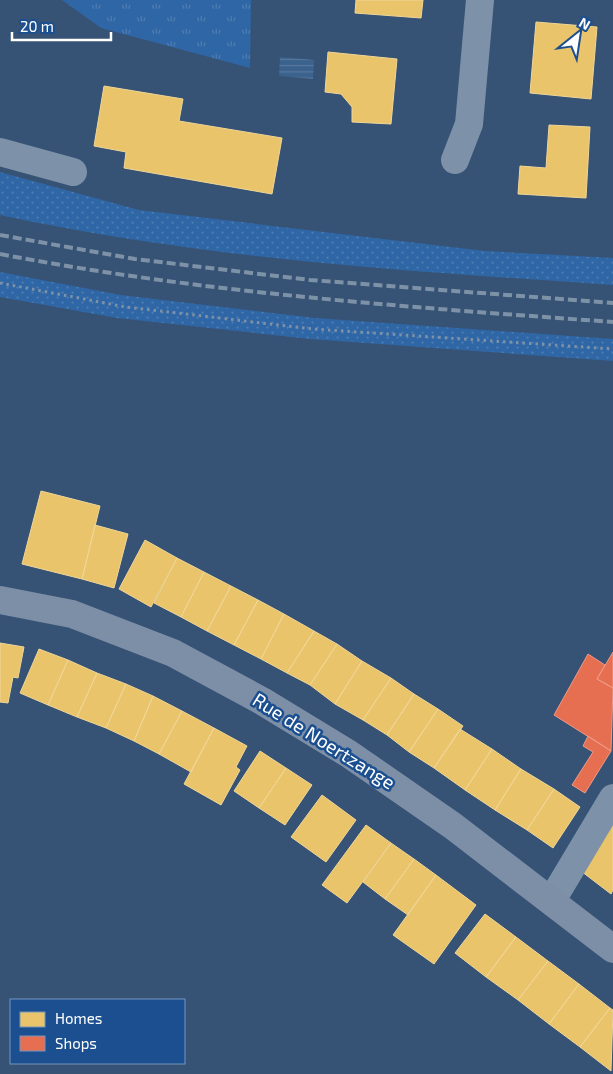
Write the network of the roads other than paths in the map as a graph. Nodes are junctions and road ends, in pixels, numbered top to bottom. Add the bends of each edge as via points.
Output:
1 (480, 0) edge
2 (0, 152) edge
3 (455, 160) dead end
4 (73, 172) dead end
5 (0, 600) edge
6 (613, 798) edge
7 (552, 900) junction
8 (613, 949) edge

1 - 3 street via 469,124
2 - 4 street
5 - 7 main road, Rue de Noertzange via 72,614 173,653 262,701 349,754
6 - 7 street
7 - 8 main road, Rue de Noertzange

